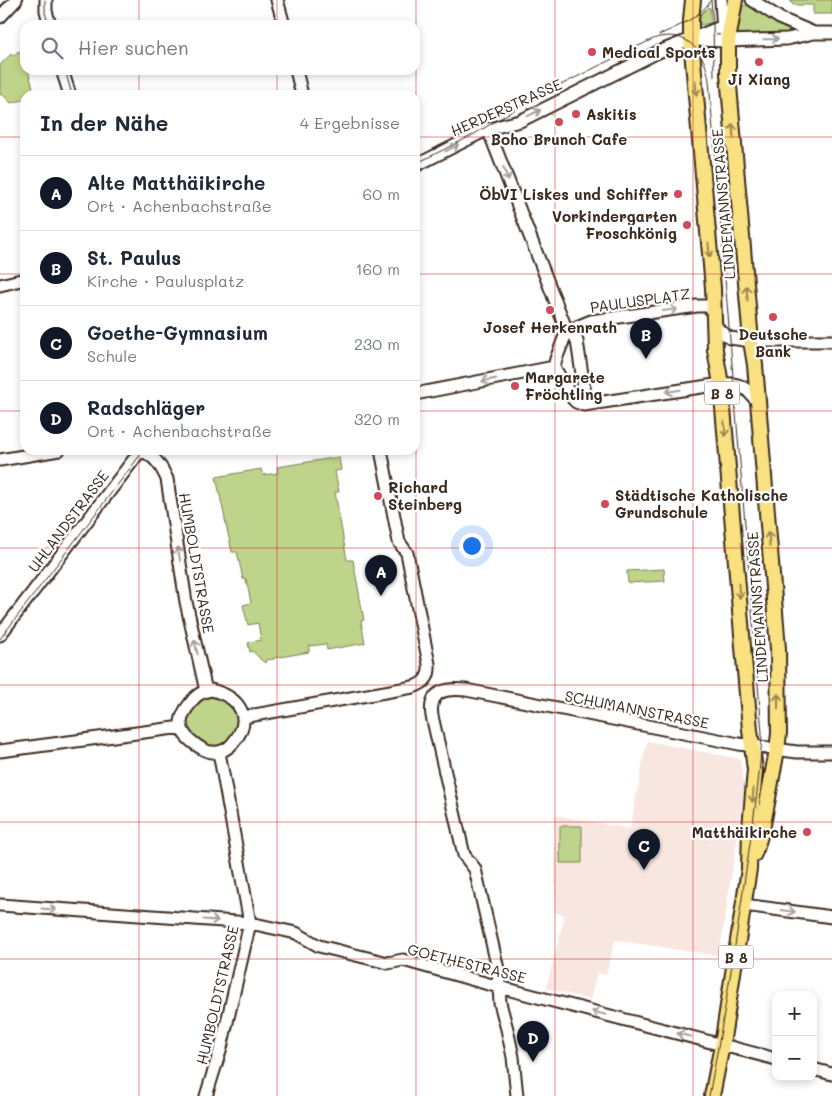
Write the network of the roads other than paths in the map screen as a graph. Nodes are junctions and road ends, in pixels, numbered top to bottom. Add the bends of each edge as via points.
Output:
1 (16, 0) edge
2 (46, 0) edge
3 (277, 0) edge
4 (693, 0) edge
5 (721, 0) edge
6 (752, 0) edge
7 (734, 7) edge
8 (0, 17) edge
9 (49, 20) edge
10 (283, 20) edge
11 (722, 26) junction
12 (814, 33) junction
13 (832, 33) edge
14 (691, 39) junction
15 (728, 41) junction
16 (64, 75) edge
17 (297, 75) edge
18 (68, 90) edge
19 (301, 90) edge
20 (488, 129) junction
21 (420, 163) edge
22 (20, 281) edge
23 (0, 285) edge
24 (714, 310) junction
25 (715, 324) junction
26 (569, 330) junction
27 (751, 341) junction
28 (832, 342) edge
29 (554, 367) junction
30 (721, 384) junction
31 (420, 393) edge
32 (758, 401) junction
33 (584, 405) junction
34 (30, 455) edge
35 (137, 455) edge
36 (150, 455) edge
37 (382, 455) edge
38 (0, 460) edge
39 (0, 635) edge
40 (206, 691) junction
41 (243, 716) junction
42 (182, 727) junction
43 (753, 747) junction
44 (777, 750) junction
45 (0, 751) edge
46 (219, 752) junction
47 (832, 752) edge
48 (749, 869) junction
49 (0, 905) edge
50 (744, 905) junction
51 (832, 917) edge
52 (250, 923) junction
53 (499, 987) junction
54 (722, 1044) junction
55 (772, 1058) edge
56 (817, 1070) edge
57 (832, 1074) edge
58 (206, 1096) edge
59 (517, 1096) edge
60 (712, 1096) edge

1 - 8 street
2 - 9 street
3 - 10 street
4 - 14 main road, B 8
5 - 11 street
6 - 12 street via 781,19
7 - 11 street
7 - 15 main road, B 8
11 - 14 street, HERDERSTRASSE
11 - 15 street
12 - 13 street
15 -> 12 street via 787,39
14 - 15 street
20 -> 14 street, HERDERSTRASSE via 520,120
14 -> 24 main road, LINDEMANNSTRASSE / B 8
27 -> 15 main road, LINDEMANNSTRASSE / B 8 via 728,74
16 - 18 street
17 - 19 street
21 -> 20 street, HERDERSTRASSE
20 -> 26 street
22 - 23 street
24 - 25 main road, LINDEMANNSTRASSE / B 8
26 -> 24 street, PAULUSPLATZ via 590,321 697,306
25 - 27 street via 730,338
25 - 30 main road, LINDEMANNSTRASSE / B 8 via 715,350
26 - 29 street
26 - 33 street via 577,341 586,394
27 - 28 street
27 - 32 main road, LINDEMANNSTRASSE / B 8
29 -> 31 street
29 - 33 street via 573,399
30 - 32 street via 734,383
30 -> 33 street
30 -> 43 main road, LINDEMANNSTRASSE / B 8
44 -> 32 main road, LINDEMANNSTRASSE / B 8 via 778,649
34 - 38 street
35 - 39 street, UHLANDSTRASSE
40 -> 36 street, HUMBOLDTSTRASSE via 186,602 167,479
37 - 41 street via 399,542 407,553 429,664 428,676 413,687
40 - 41 street via 228,698 239,707
40 - 42 street via 197,695 188,706 182,715
41 - 46 street via 243,725 236,738 228,748
42 - 45 street
42 - 46 street via 185,736 196,745 209,752
43 - 44 street, SCHUMANNSTRASSE
43 -> 48 main road, LINDEMANNSTRASSE / B 8 via 755,770
43 - 53 street, SCHUMANNSTRASSE via 466,690 448,689 437,694 431,706 432,716 464,856 475,869 498,969
44 - 47 street, SCHUMANNSTRASSE
44 - 48 main road, LINDEMANNSTRASSE / B 8 via 762,830
46 - 52 street, HUMBOLDTSTRASSE
48 - 50 main road, LINDEMANNSTRASSE / B 8
49 -> 52 street, GOETHESTRASSE
50 -> 51 street
50 - 54 main road, LINDEMANNSTRASSE / B 8
52 - 53 street, GOETHESTRASSE via 296,933 319,946 388,963 403,960
52 - 58 street, HUMBOLDTSTRASSE via 221,1048
54 -> 53 street, GOETHESTRASSE
53 - 59 street
54 - 55 street, GOETHESTRASSE
54 - 60 main road, LINDEMANNSTRASSE / B 8
56 - 57 street

